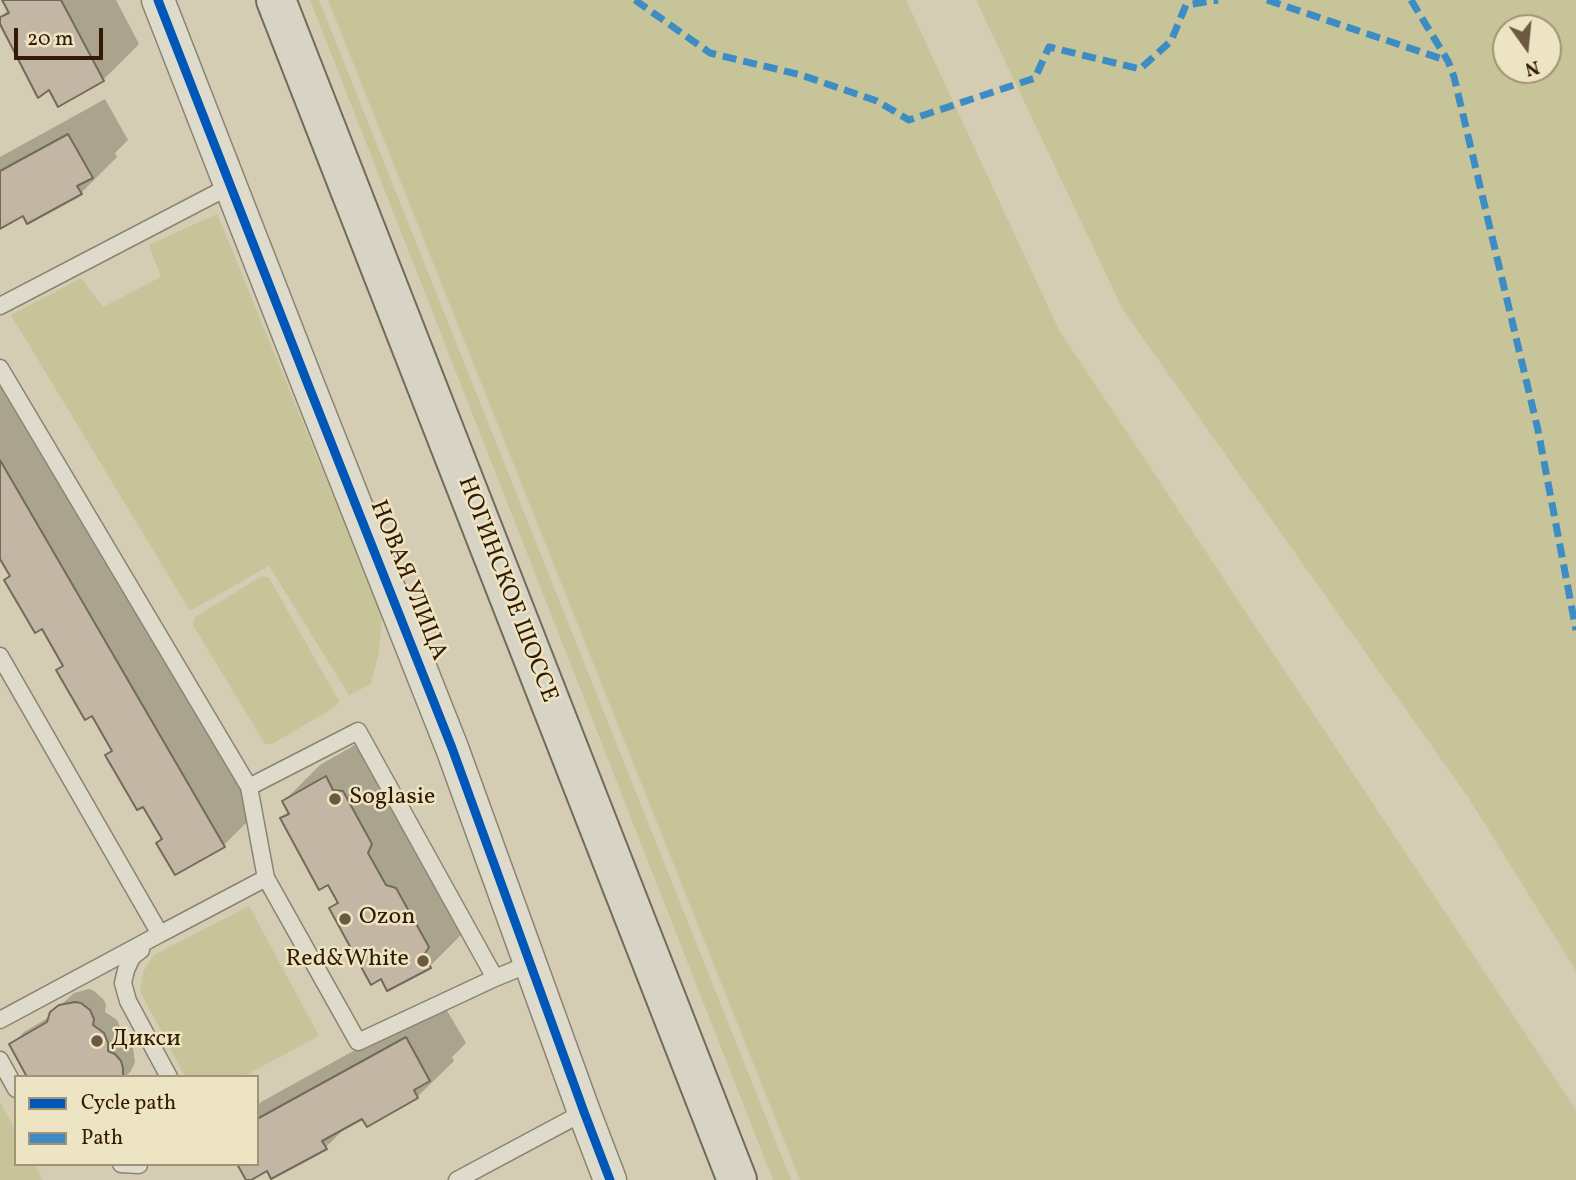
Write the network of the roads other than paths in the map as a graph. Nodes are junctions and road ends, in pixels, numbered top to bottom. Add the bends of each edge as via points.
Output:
1 (158, 0) edge
2 (276, 0) edge
3 (230, 186) junction
4 (0, 306) edge
5 (0, 368) edge
6 (0, 656) edge
7 (249, 788) junction
8 (267, 878) junction
9 (160, 934) junction
10 (530, 964) junction
11 (495, 978) junction
12 (0, 1020) edge
13 (0, 1060) edge
14 (168, 1075) edge
15 (14, 1086) edge
16 (584, 1112) junction
17 (457, 1180) edge
18 (610, 1180) edge
19 (737, 1180) edge

1 - 3 street, НОВАЯ УЛИЦА
2 - 19 highway, НОГИНСКОЕ ШОССЕ
3 - 4 lane
3 - 10 street, НОВАЯ УЛИЦА via 452,748
5 - 7 lane
6 - 9 lane
7 - 8 lane
7 - 11 lane via 358,731
8 - 9 lane
8 - 11 lane via 358,1042
9 - 12 lane
9 - 14 lane via 132,957 123,983
10 - 11 lane
10 - 16 street, НОВАЯ УЛИЦА
13 - 15 lane
16 - 17 lane
16 - 18 street, НОВАЯ УЛИЦА

